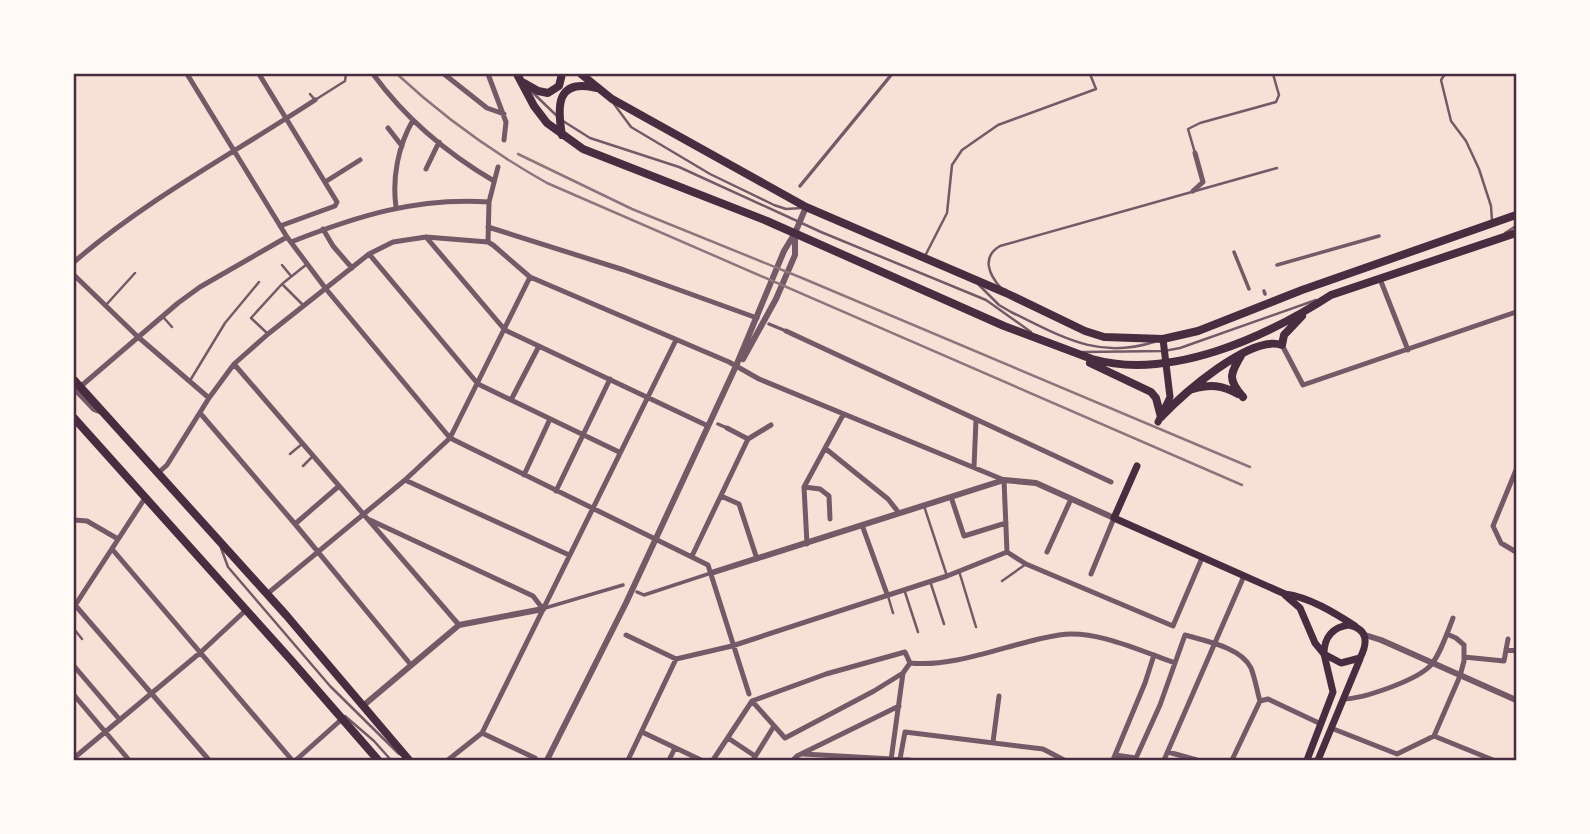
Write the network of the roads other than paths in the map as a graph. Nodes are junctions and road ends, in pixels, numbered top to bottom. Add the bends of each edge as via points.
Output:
1 (187, 74) edge
2 (260, 74) edge
3 (346, 74) edge
4 (373, 74) edge
5 (444, 74) edge
6 (488, 74) edge
7 (562, 74) edge
8 (581, 74) edge
9 (892, 74) edge
10 (1090, 74) edge
11 (1273, 74) edge
12 (1445, 74) edge
13 (519, 77) edge
14 (597, 88) junction
15 (310, 94) dead end
16 (612, 99) junction
17 (315, 100) junction
18 (504, 114) junction
19 (287, 118) junction
20 (559, 118) junction
21 (413, 120) junction
22 (388, 128) dead end
23 (562, 135) junction
24 (504, 140) dead end
25 (439, 142) junction
26 (402, 146) junction
27 (234, 151) junction
28 (1195, 153) joint
29 (360, 160) dead end
30 (498, 167) dead end
31 (1277, 168) dead end
32 (426, 169) dead end
33 (494, 181) junction
34 (326, 182) junction
35 (800, 186) dead end
36 (1193, 191) junction
37 (489, 202) junction
38 (396, 207) junction
39 (806, 207) junction
40 (1517, 215) edge
41 (800, 221) junction
42 (1492, 224) junction
43 (280, 226) junction
44 (488, 226) junction
45 (1517, 226) edge
46 (323, 229) junction
47 (795, 233) junction
48 (1517, 233) edge
49 (1379, 236) dead end
50 (426, 237) junction
51 (1497, 239) junction
52 (289, 240) junction
53 (488, 242) junction
54 (1234, 252) dead end
55 (369, 254) junction
56 (924, 259) junction
57 (74, 262) edge
58 (307, 264) junction
59 (282, 265) dead end
60 (1277, 265) dead end
61 (352, 268) junction
62 (135, 273) dead end
63 (74, 275) edge
64 (291, 276) junction
65 (530, 277) junction
66 (1380, 279) junction
67 (975, 281) junction
68 (259, 282) dead end
69 (282, 284) junction
70 (326, 289) junction
71 (1249, 289) dead end
72 (1006, 293) junction
73 (1331, 295) junction
74 (106, 305) junction
75 (303, 306) junction
76 (1306, 311) junction
77 (1517, 312) edge
78 (162, 316) junction
79 (754, 317) junction
80 (769, 324) dead end
81 (172, 327) dead end
82 (505, 330) junction
83 (786, 331) joint
84 (1264, 333) junction
85 (268, 334) junction
86 (137, 336) junction
87 (1039, 339) junction
88 (1163, 339) junction
89 (676, 340) junction
90 (1282, 345) junction
91 (539, 346) junction
92 (1059, 347) junction
93 (1408, 350) junction
94 (1165, 351) junction
95 (1072, 352) junction
96 (1244, 352) junction
97 (1166, 364) junction
98 (234, 365) junction
99 (736, 366) junction
100 (610, 379) junction
101 (189, 382) junction
102 (478, 384) junction
103 (76, 385) edge
104 (1187, 391) junction
105 (647, 397) junction
106 (209, 398) junction
107 (511, 401) junction
108 (200, 413) junction
109 (843, 415) junction
110 (74, 418) edge
111 (550, 419) junction
112 (976, 420) junction
113 (1159, 420) junction
114 (718, 424) dead end
115 (771, 425) dead end
116 (708, 426) junction
117 (727, 428) joint
118 (583, 436) junction
119 (450, 438) junction
120 (748, 439) junction
121 (302, 444) junction
122 (826, 449) junction
123 (619, 452) junction
124 (290, 454) dead end
125 (313, 456) junction
126 (303, 466) dead end
127 (1137, 466) dead end
128 (974, 467) junction
129 (1517, 470) edge
130 (158, 473) junction
131 (524, 475) junction
132 (405, 480) junction
133 (1004, 480) junction
134 (1111, 482) dead end
135 (339, 486) junction
136 (804, 488) junction
137 (556, 491) junction
138 (721, 496) junction
139 (951, 497) junction
140 (145, 498) junction
141 (1071, 499) junction
142 (924, 506) junction
143 (592, 509) junction
144 (899, 513) junction
145 (365, 516) junction
146 (1114, 518) junction
147 (830, 519) dead end
148 (74, 520) edge
149 (1006, 523) junction
150 (295, 524) junction
151 (862, 526) junction
152 (655, 538) junction
153 (118, 539) junction
154 (220, 544) junction
155 (807, 544) junction
156 (112, 549) junction
157 (317, 550) junction
158 (1007, 552) junction
159 (1048, 552) dead end
160 (1517, 552) edge
161 (569, 555) junction
162 (692, 556) junction
163 (1202, 558) junction
164 (757, 559) junction
165 (1026, 564) junction
166 (958, 571) junction
167 (711, 573) junction
168 (1091, 573) dead end
169 (947, 576) junction
170 (1244, 576) junction
171 (1002, 580) dead end
172 (930, 581) junction
173 (623, 585) dead end
174 (904, 589) junction
175 (637, 592) dead end
176 (267, 594) junction
177 (887, 594) junction
178 (1285, 594) junction
179 (74, 606) edge
180 (543, 609) junction
181 (246, 610) junction
182 (893, 613) dead end
183 (1453, 618) dead end
184 (944, 624) dead end
185 (459, 625) junction
186 (1355, 626) junction
187 (976, 627) dead end
188 (74, 629) edge
189 (918, 632) dead end
190 (1447, 634) junction
191 (626, 635) dead end
192 (1365, 635) junction
193 (82, 639) dead end
194 (1508, 639) dead end
195 (1215, 644) junction
196 (732, 646) junction
197 (1506, 649) junction
198 (1517, 651) edge
199 (201, 652) junction
200 (1324, 654) junction
201 (1154, 655) junction
202 (1464, 657) junction
203 (1360, 658) junction
204 (676, 659) junction
205 (910, 663) junction
206 (1175, 663) junction
207 (1432, 663) junction
208 (411, 665) junction
209 (74, 666) edge
210 (903, 673) junction
211 (1460, 676) junction
212 (152, 693) junction
213 (749, 694) dead end
214 (74, 695) edge
215 (999, 696) dead end
216 (326, 700) junction
217 (1517, 700) edge
218 (752, 701) junction
219 (1260, 701) junction
220 (1342, 702) junction
221 (364, 705) junction
222 (899, 706) junction
223 (342, 719) junction
224 (120, 720) junction
225 (1321, 724) junction
226 (774, 726) junction
227 (1331, 728) junction
228 (105, 733) junction
229 (482, 733) junction
230 (642, 733) junction
231 (1434, 736) junction
232 (727, 738) junction
233 (993, 742) junction
234 (74, 747) edge
235 (675, 748) junction
236 (1168, 752) junction
237 (803, 754) junction
238 (76, 756) edge
239 (1395, 757) edge
240 (535, 758) dead end
241 (754, 758) edge
242 (1114, 758) edge
243 (901, 759) edge
244 (891, 760) edge
245 (130, 761) edge
246 (209, 761) edge
247 (294, 761) edge
248 (377, 761) edge
249 (391, 761) edge
250 (408, 761) edge
251 (448, 761) edge
252 (547, 761) edge
253 (628, 761) edge
254 (669, 761) edge
255 (701, 761) edge
256 (713, 761) edge
257 (793, 761) edge
258 (910, 761) edge
259 (1063, 761) edge
260 (1164, 761) edge
261 (1198, 761) edge
262 (1232, 761) edge
263 (1307, 761) edge
264 (1318, 761) edge
265 (1493, 761) edge

1 - 27 street
2 - 19 street
3 - 17 lane via 345,80
4 - 21 street
5 - 18 street via 487,108
6 - 18 street
7 - 13 main road via 559,86 548,93
8 - 14 main road
9 - 35 street
10 - 56 lane via 1096,89 998,125 961,150 952,165 947,213
11 - 28 lane via 1279,94 1276,102 1188,129
12 - 42 lane via 1441,80 1451,121 1474,155 1491,206
13 - 20 lane
13 - 23 main road via 541,116
14 - 16 main road
14 - 20 main road via 583,86 566,93 559,103
15 - 17 lane
16 - 39 main road
16 - 39 lane via 631,127 710,174 774,205
17 - 19 street
18 - 24 street
19 - 27 street
19 - 34 street
20 - 23 main road
20 - 41 lane via 590,138 679,167
21 - 25 street
21 - 26 street
22 - 26 street
23 - 47 main road via 590,152
25 - 32 street
25 - 33 street
26 - 38 street via 394,181
27 - 43 street
27 - 57 street via 102,238
28 - 36 street via 1203,182
29 - 34 street
30 - 33 street
31 - 36 lane
33 - 37 street
34 - 43 street via 336,205
36 - 72 lane via 997,247 988,259 990,271
37 - 38 street
37 - 44 street
38 - 46 street
39 - 41 street
39 - 56 main road
40 - 42 main road
41 - 47 street
41 - 87 lane via 986,300
42 - 88 main road via 1198,331
43 - 52 street
44 - 53 street
44 - 79 street
45 - 51 lane
46 - 52 street
46 - 61 street
47 - 79 street
47 - 87 main road
47 - 99 street via 795,256 786,277
48 - 51 main road
49 - 60 street
50 - 53 street
50 - 55 street via 393,242
50 - 82 street
51 - 66 main road
52 - 58 street
52 - 78 street via 200,287
53 - 65 street
54 - 71 street
55 - 61 street
55 - 102 street
56 - 67 main road
58 - 64 lane
58 - 70 street
59 - 64 lane
61 - 70 street
62 - 74 lane
63 - 74 street
64 - 69 lane
65 - 82 street
65 - 89 street
66 - 73 main road
66 - 93 street
67 - 72 main road
67 - 88 lane via 1011,312 1089,346 1121,349
68 - 101 lane via 225,323
69 - 75 lane
69 - 85 lane via 251,318
70 - 75 street
70 - 119 street
72 - 88 main road via 1095,335
73 - 76 main road
73 - 94 lane
74 - 86 street
75 - 85 street
76 - 84 main road
76 - 90 main road via 1284,335
77 - 93 street
78 - 81 lane
78 - 86 street
79 - 99 street
80 - 83 street
82 - 91 street
82 - 102 street
83 - 112 street
84 - 96 main road
84 - 97 main road
85 - 98 street
86 - 101 street
86 - 103 street
87 - 92 main road
88 - 94 main road
89 - 99 street
89 - 105 street
90 - 93 street via 1303,385
90 - 96 main road via 1268,344
91 - 100 street
91 - 107 street
92 - 95 main road
92 - 113 main road via 1151,392
94 - 95 lane
94 - 97 main road
95 - 97 main road via 1105,362
96 - 104 main road
96 - 104 main road via 1231,375 1233,386 1243,397 1217,386
97 - 113 main road via 1170,397
98 - 106 street
98 - 121 street
99 - 109 street
99 - 116 street
100 - 105 street
100 - 118 street
101 - 106 street
102 - 107 street
102 - 119 street
103 - 130 main road
104 - 113 main road
105 - 116 street
105 - 123 street
106 - 108 street
107 - 111 street
108 - 130 street
108 - 150 street
109 - 122 street
109 - 128 street
110 - 140 main road
111 - 118 street
111 - 131 street
112 - 128 street
112 - 134 street
114 - 117 street
115 - 120 street
116 - 152 street
117 - 120 street
118 - 123 street
118 - 137 street
119 - 131 street
119 - 132 street
120 - 138 street
121 - 124 lane
121 - 125 street
122 - 136 street
122 - 144 street
123 - 143 street
125 - 126 lane
125 - 135 street
127 - 146 main road
128 - 133 street
129 - 160 street via 1493,526 1501,543
130 - 154 main road
131 - 137 street
132 - 145 street
132 - 161 street
133 - 139 street
133 - 141 street via 1026,481
133 - 149 street
135 - 145 street
135 - 150 street
136 - 147 street via 820,489 829,496
136 - 155 street
137 - 143 street
138 - 162 street
138 - 164 street via 739,504
139 - 142 street
139 - 149 street via 964,536
140 - 153 street
140 - 181 main road
141 - 146 street
141 - 159 street
142 - 144 street
142 - 169 lane
143 - 152 street
143 - 161 street
144 - 151 street
145 - 157 street
145 - 180 street via 533,596
145 - 185 street
146 - 163 main road
146 - 168 street
148 - 153 street via 87,521
149 - 158 street
150 - 157 street
151 - 155 street
151 - 177 street
152 - 162 street
152 - 252 street
153 - 156 street
154 - 176 main road
154 - 250 lane via 228,567 330,686
155 - 164 street
156 - 179 street
156 - 199 street
157 - 176 street
157 - 208 street
158 - 165 street
158 - 166 street
161 - 180 street
162 - 167 street via 708,565
163 - 165 street via 1173,626
163 - 170 main road
164 - 167 street
165 - 171 lane
166 - 169 street
166 - 187 lane
167 - 175 street via 644,595
167 - 196 street
169 - 172 street
170 - 178 main road
170 - 195 street
172 - 174 street
172 - 184 lane
173 - 180 street
174 - 177 street
174 - 189 lane
176 - 221 main road
177 - 182 lane
177 - 196 street
178 - 186 main road
178 - 200 main road via 1300,608
179 - 212 street
180 - 185 street
180 - 229 street
181 - 199 street
181 - 216 main road
183 - 190 street
185 - 208 street
186 - 192 main road
186 - 200 main road via 1331,632
188 - 193 lane
190 - 202 street via 1464,645
190 - 207 street
191 - 204 street
192 - 203 main road
192 - 207 street
194 - 197 street
195 - 206 street via 1185,635
195 - 219 street via 1251,667
195 - 236 street
196 - 204 street
196 - 213 street
197 - 198 street
197 - 202 street via 1504,661
199 - 212 street
199 - 247 street
200 - 203 main road via 1341,663
200 - 225 main road via 1333,692
201 - 205 street via 1089,634 1060,634 936,663
201 - 206 street
201 - 242 street
202 - 211 street
203 - 220 main road
204 - 230 street
205 - 210 street
205 - 218 street via 905,652
206 - 242 street via 1136,758
207 - 211 street
207 - 220 street via 1407,680
208 - 221 street
209 - 224 street
210 - 222 street
210 - 226 street via 785,738
211 - 217 street
211 - 231 street
212 - 224 street
212 - 246 street
214 - 228 street
215 - 233 street
216 - 223 main road
216 - 249 lane
218 - 226 street
218 - 232 street
219 - 225 street via 1268,699
219 - 262 street
220 - 227 main road
221 - 250 main road
222 - 237 street
222 - 244 street
223 - 247 street
223 - 248 main road
224 - 228 street
225 - 263 main road
226 - 241 street
227 - 239 street
227 - 264 main road
228 - 238 street
228 - 245 street
229 - 240 street
229 - 251 street
230 - 235 street
230 - 253 street
231 - 239 street
231 - 265 street
232 - 241 street
232 - 256 street
233 - 243 street via 905,732
233 - 259 street via 1043,749
234 - 238 street
235 - 254 street
235 - 255 street
236 - 260 street
236 - 261 street
237 - 244 street
237 - 257 street
243 - 244 street
243 - 258 street

